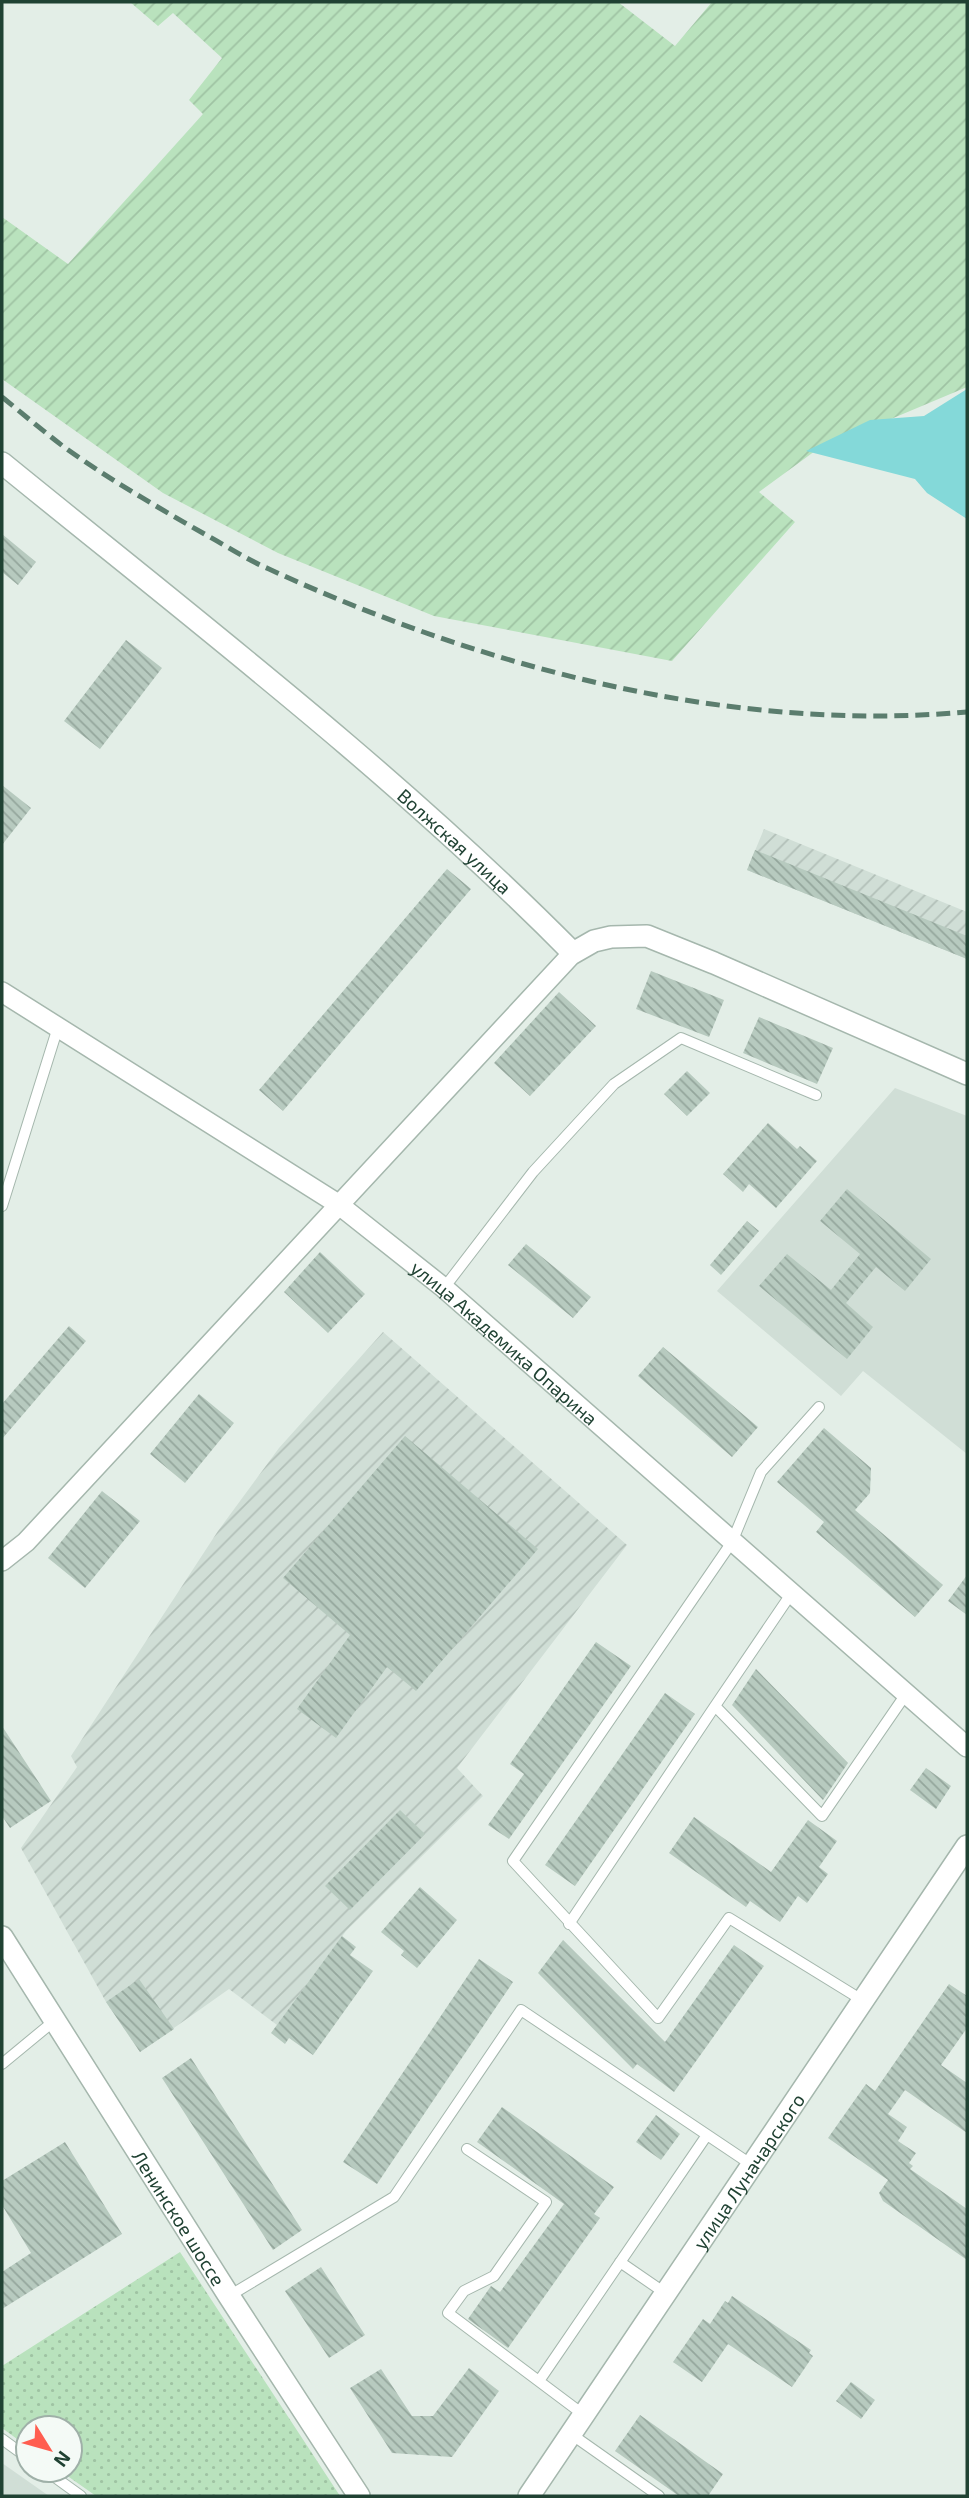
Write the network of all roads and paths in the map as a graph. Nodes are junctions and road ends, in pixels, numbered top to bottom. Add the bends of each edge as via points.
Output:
1 (2, 463) edge
2 (573, 953) junction
3 (2, 992) edge
4 (58, 1027) junction
5 (967, 1074) edge
6 (816, 1095) dead end
7 (338, 1204) junction
8 (2, 1206) edge
9 (444, 1288) junction
10 (819, 1407) dead end
11 (732, 1542) junction
12 (2, 1561) edge
13 (791, 1594) junction
14 (906, 1694) junction
15 (715, 1706) junction
16 (967, 1747) edge
17 (967, 1846) edge
18 (569, 1924) junction
19 (2, 1937) edge
20 (862, 2000) junction
21 (54, 2021) junction
22 (2, 2064) edge
23 (708, 2135) junction
24 (467, 2149) dead end
25 (752, 2165) junction
26 (620, 2262) junction
27 (666, 2294) junction
28 (229, 2296) junction
29 (539, 2381) junction
30 (583, 2415) junction
31 (571, 2434) junction
32 (64, 2484) edge
33 (81, 2496) edge
34 (359, 2496) edge
35 (528, 2496) edge
36 (659, 2496) edge

1 - 2 street, Волжская улица via 359,753
2 - 5 street via 611,937 647,936
2 - 7 street
3 - 4 street, улица Академика Опарина
4 - 7 street, улица Академика Опарина
4 - 8 lane
6 - 9 lane via 681,1038 614,1084 533,1172
7 - 9 street, улица Академика Опарина
7 - 12 street via 26,1542
9 - 11 street, улица Академика Опарина
10 - 11 lane via 761,1472
11 - 13 street, улица Академика Опарина
11 - 18 lane via 513,1861
13 - 14 street, улица Академика Опарина
13 - 15 lane
14 - 15 lane via 822,1816
14 - 16 street, улица Академика Опарина
15 - 18 lane
17 - 20 street, улица Луначарского
18 - 20 lane via 658,2018 729,1918
19 - 21 street, Ленинское шоссе
20 - 25 street, улица Луначарского
21 - 22 lane
21 - 28 street, Ленинское шоссе
23 - 25 lane
23 - 26 lane
23 - 28 lane via 521,2010 394,2197
24 - 29 lane via 546,2202 494,2276 464,2291 448,2313
25 - 27 street, улица Луначарского
26 - 27 lane
26 - 29 lane
27 - 30 street, улица Луначарского
28 - 34 street, Ленинское шоссе
29 - 30 lane
30 - 31 street, улица Луначарского
31 - 35 street, улица Луначарского
31 - 36 lane
32 - 33 lane

